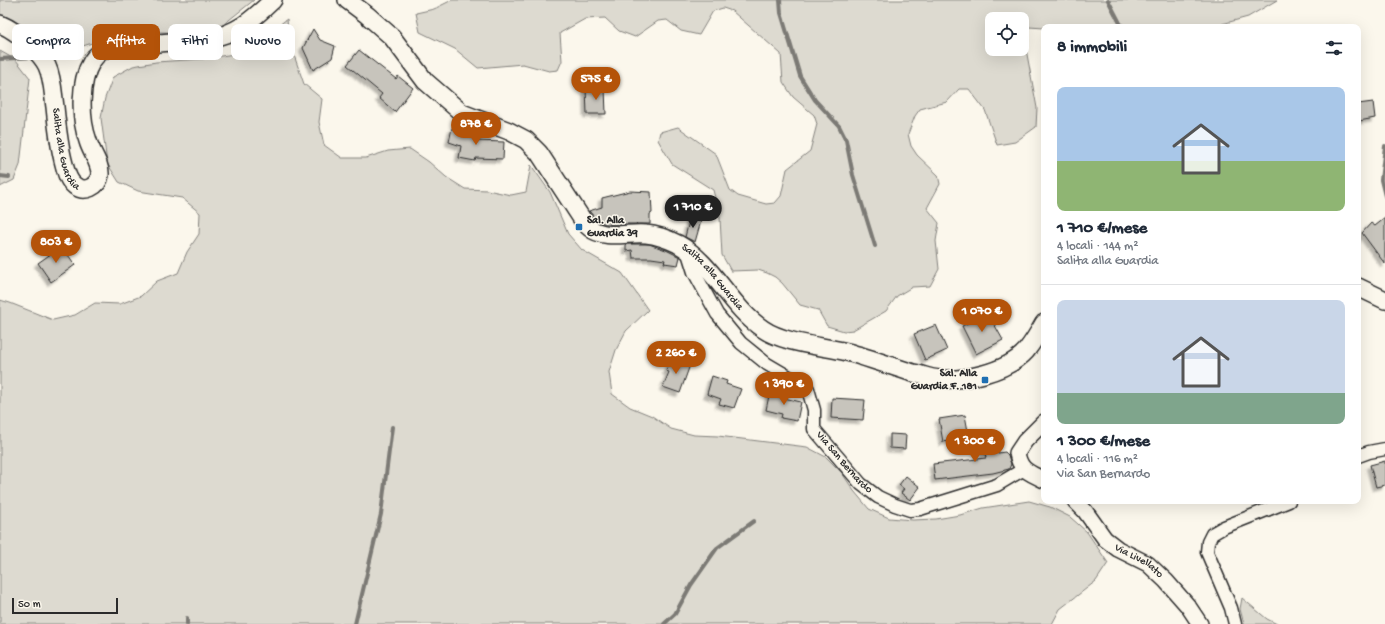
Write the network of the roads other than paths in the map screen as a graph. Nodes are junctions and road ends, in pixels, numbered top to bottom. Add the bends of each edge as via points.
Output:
1 (272, 0) edge
2 (347, 0) edge
3 (0, 24) edge
4 (687, 249) junction
5 (1361, 288) edge
6 (1385, 300) edge
7 (1041, 328) edge
8 (1041, 425) edge
9 (1385, 449) edge
10 (1361, 455) edge
11 (1024, 470) junction
12 (1041, 478) edge
13 (1078, 504) edge
14 (1282, 504) edge
15 (1200, 624) edge
16 (1235, 624) edge

1 - 3 main road, Salita alla Guardia via 252,19 222,37 111,47 102,50 92,61 86,74 83,92 84,124 88,141 100,168 97,183 93,188 86,189 75,186 65,170 53,88 47,66 24,39
2 - 4 main road, Salita alla Guardia via 392,37 426,81 462,113 526,140 539,153 591,229 611,235 660,236
4 - 7 main road, Salita alla Guardia via 702,262 749,319 764,330 783,338 847,352 934,379 976,377 997,370 1026,351
4 - 11 street, Via San Bernardo via 694,272 717,314 740,343 808,389 814,410 814,429 861,484 878,497 910,510 997,485
5 - 6 main road
8 - 11 street via 1017,453 1018,462
9 - 10 street
11 - 12 street
13 - 15 street, Via Livellato via 1105,539 1118,549 1148,564 1166,581
14 - 16 street via 1224,527 1212,534 1208,542 1207,552 1231,608

